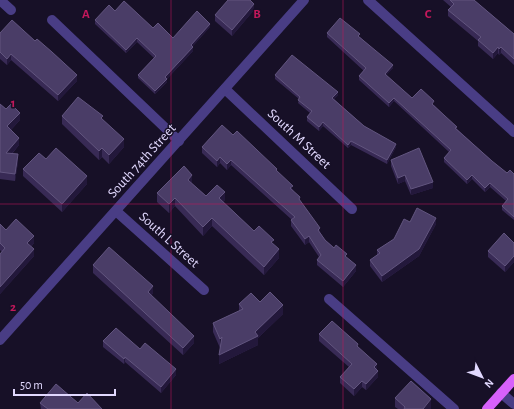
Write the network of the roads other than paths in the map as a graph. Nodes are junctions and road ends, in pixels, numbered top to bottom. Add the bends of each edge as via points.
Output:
1 (0, 0) edge
2 (304, 0) edge
3 (368, 0) edge
4 (11, 10) dead end
5 (52, 20) dead end
6 (226, 89) junction
7 (514, 132) edge
8 (179, 141) junction
9 (352, 209) dead end
10 (116, 210) junction
11 (204, 290) dead end
12 (329, 299) dead end
13 (0, 340) edge
14 (514, 379) edge
15 (501, 393) junction
16 (514, 404) edge
17 (454, 409) edge
18 (487, 409) edge

1 - 4 street
2 - 6 street, South 74th Street
3 - 7 street
5 - 8 street
6 - 8 street, South 74th Street
6 - 9 street, South M Street
8 - 10 street, South 74th Street
10 - 11 street, South L Street
10 - 13 street, South 74th Street
12 - 17 street
14 - 15 main road
15 - 16 street
15 - 18 main road

